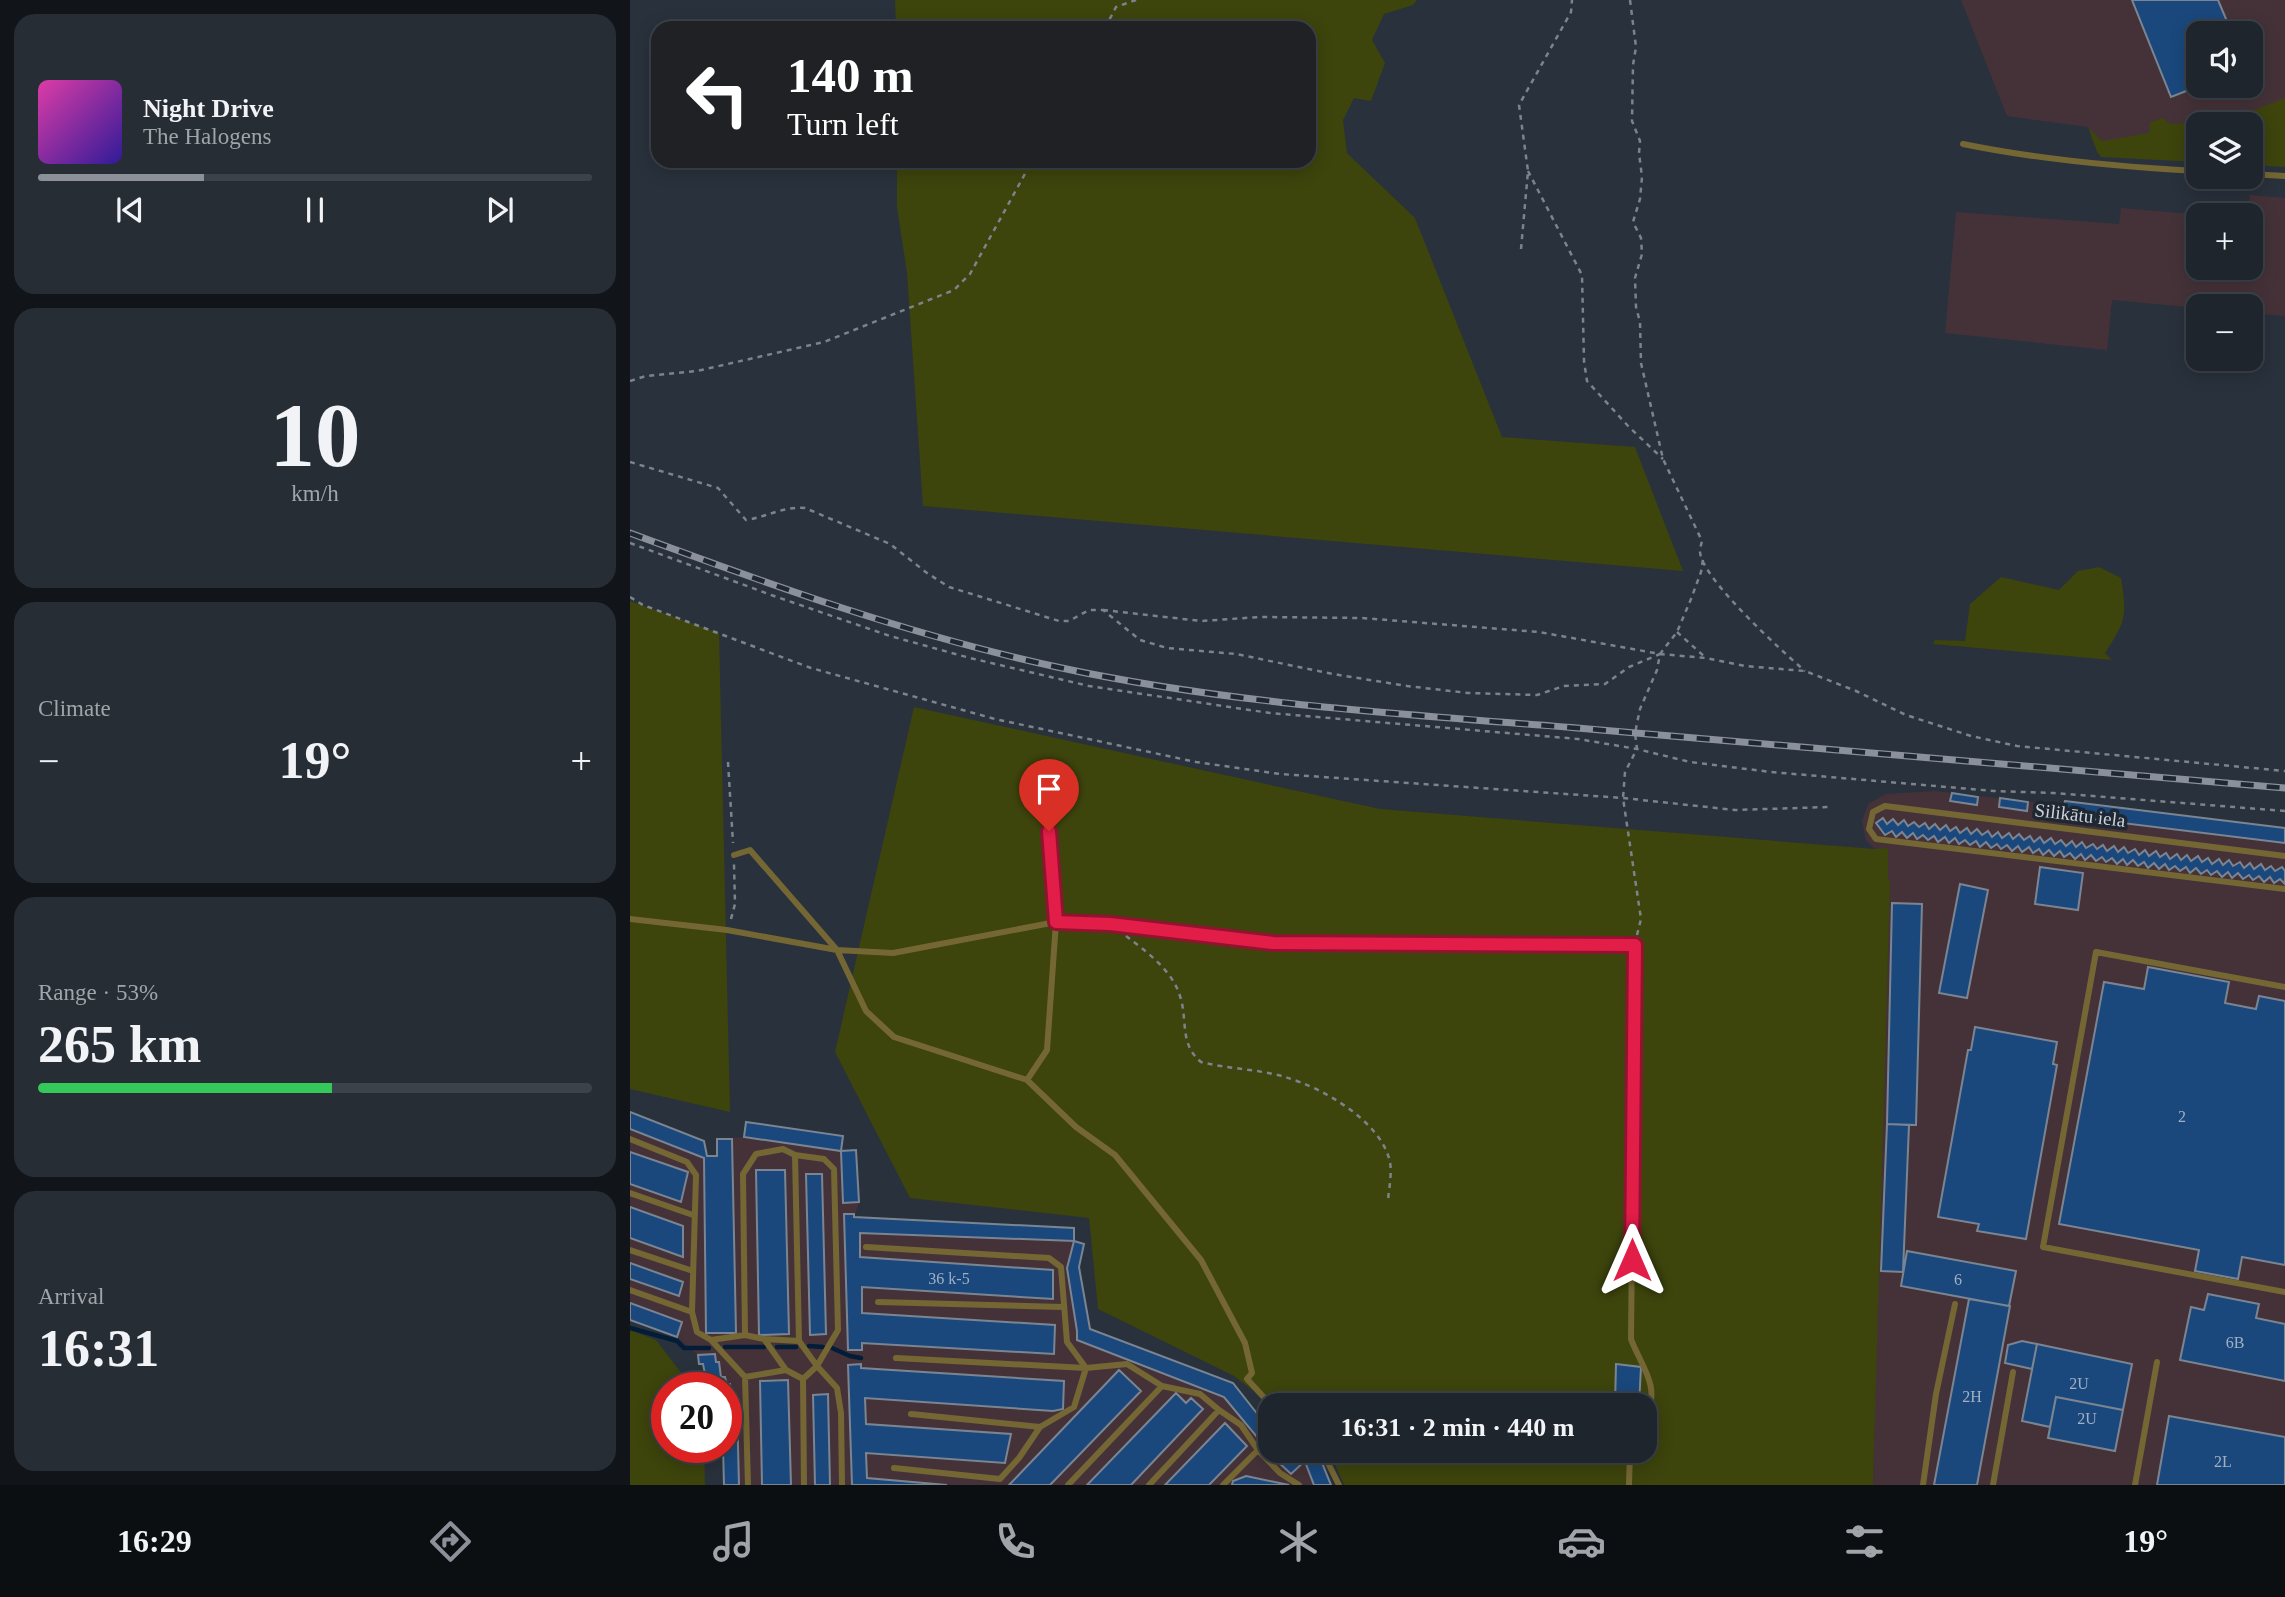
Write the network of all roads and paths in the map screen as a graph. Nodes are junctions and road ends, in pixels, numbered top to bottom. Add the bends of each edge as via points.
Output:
1 (1136, 0) edge
2 (1572, 0) edge
3 (1630, 0) edge
4 (1109, 21) edge
5 (1963, 144) dead end
6 (1028, 168) edge
7 (1528, 170) junction
8 (2186, 170) edge
9 (2263, 175) edge
10 (2285, 176) edge
11 (1521, 249) dead end
12 (630, 381) edge
13 (1663, 459) junction
14 (630, 462) edge
15 (630, 543) edge
16 (1703, 559) junction
17 (630, 597) edge
18 (1103, 610) junction
19 (1677, 632) junction
20 (1660, 654) junction
21 (1706, 658) junction
22 (1805, 671) junction
23 (1637, 749) junction
24 (2285, 771) edge
25 (1623, 799) junction
26 (1828, 807) dead end
27 (1048, 809) dead end
28 (2285, 811) edge
29 (734, 855) dead end
30 (2285, 856) edge
31 (2285, 889) edge
32 (630, 919) edge
33 (1056, 922) junction
34 (1110, 924) junction
35 (1635, 945) junction
36 (838, 950) junction
37 (2285, 987) edge
38 (1027, 1080) junction
39 (630, 1139) edge
40 (795, 1155) junction
41 (630, 1193) edge
42 (1388, 1200) dead end
43 (693, 1215) junction
44 (866, 1247) dead end
45 (630, 1250) edge
46 (693, 1271) junction
47 (630, 1290) edge
48 (2285, 1292) edge
49 (878, 1303) dead end
50 (1955, 1304) dead end
51 (1063, 1307) junction
52 (692, 1312) junction
53 (745, 1335) junction
54 (764, 1339) junction
55 (710, 1340) junction
56 (799, 1341) junction
57 (896, 1358) dead end
58 (2158, 1362) dead end
59 (817, 1366) junction
60 (1086, 1368) junction
61 (786, 1370) junction
62 (2013, 1372) dead end
63 (745, 1377) junction
64 (803, 1379) junction
65 (1162, 1386) junction
66 (1260, 1393) edge
67 (1652, 1393) edge
68 (1219, 1410) junction
69 (911, 1414) dead end
70 (1040, 1427) junction
71 (1258, 1450) joint
72 (1270, 1463) edge
73 (1328, 1463) edge
74 (1630, 1463) edge
75 (894, 1468) dead end
76 (998, 1482) edge
77 (748, 1485) edge
78 (804, 1485) edge
79 (842, 1485) edge
80 (1068, 1485) edge
81 (1149, 1485) edge
82 (1223, 1485) edge
83 (1299, 1485) edge
84 (1339, 1485) edge
85 (1629, 1485) edge
86 (1923, 1485) edge
87 (1993, 1485) edge
88 (2135, 1485) edge

1 - 4 path via 1116,7
2 - 7 path via 1571,12 1519,105
3 - 13 path via 1636,47 1632,121 1640,141 1642,177 1633,222 1642,254 1635,278 1636,307 1641,363
5 - 8 lane via 2094,165
6 - 12 path via 970,274 954,290 824,342
7 - 11 path
7 - 13 path via 1582,275 1587,381
9 - 10 lane
13 - 16 path via 1702,541
14 - 18 path via 718,488 746,520 784,508 805,508 890,544 949,587 1004,605 1059,621
15 - 23 path via 890,636 1089,685 1270,713
16 - 19 path
16 - 22 path via 1753,623
17 - 25 path via 811,668 995,719 1196,762 1280,774
18 - 20 path via 1201,621 1362,618 1539,632
18 - 20 path via 1140,640 1167,648 1236,654 1407,687 1468,693 1537,695 1563,687 1605,684
19 - 20 path
19 - 21 path
20 - 21 path
20 - 23 path via 1640,709
21 - 22 path
22 - 24 path via 1906,715 2017,746
23 - 25 path via 1625,772
23 - 28 path via 1690,762 1771,772
25 - 26 path via 1735,810
25 - 35 path via 1641,919
27 - 33 lane
29 - 36 lane via 750,850
30 - 31 lane, Silikātu iela via 1885,806 1873,812 1869,829 1877,839
32 - 36 lane
33 - 34 lane
33 - 36 lane via 893,953
33 - 38 lane via 1047,1049
34 - 35 lane via 1273,943
34 - 42 path via 1167,973 1180,996 1187,1043 1200,1062 1285,1077 1328,1095 1358,1115 1380,1139 1390,1163
35 - 67 lane via 1631,1339
36 - 38 lane via 866,1011 894,1037
37 - 48 lane via 2096,952 2043,1247
38 - 66 lane via 1076,1128 1115,1154 1201,1261 1245,1343 1252,1373 1247,1379
39 - 43 lane via 687,1162 696,1175
40 - 53 lane via 783,1149 756,1154 743,1174
40 - 56 lane
40 - 59 lane via 824,1158 834,1169 838,1330
41 - 43 lane
43 - 46 lane
44 - 51 lane via 1049,1258 1061,1267
45 - 46 lane
46 - 52 lane
47 - 52 lane
49 - 51 lane
50 - 86 lane
51 - 60 lane via 1067,1342
52 - 55 lane via 697,1332
53 - 54 lane
53 - 55 lane
54 - 56 lane
54 - 61 lane
55 - 63 lane
56 - 59 lane
57 - 60 lane
58 - 88 lane
59 - 64 lane
59 - 79 lane via 837,1388
60 - 65 lane via 1127,1364
60 - 70 lane via 1074,1407
61 - 63 lane
61 - 64 lane
62 - 87 lane
63 - 77 lane
64 - 78 lane
65 - 68 lane via 1200,1394
65 - 80 lane
68 - 71 lane via 1241,1425
68 - 81 lane
69 - 70 lane
70 - 76 lane
71 - 82 lane
72 - 83 lane
73 - 84 lane
74 - 85 lane
75 - 76 lane

